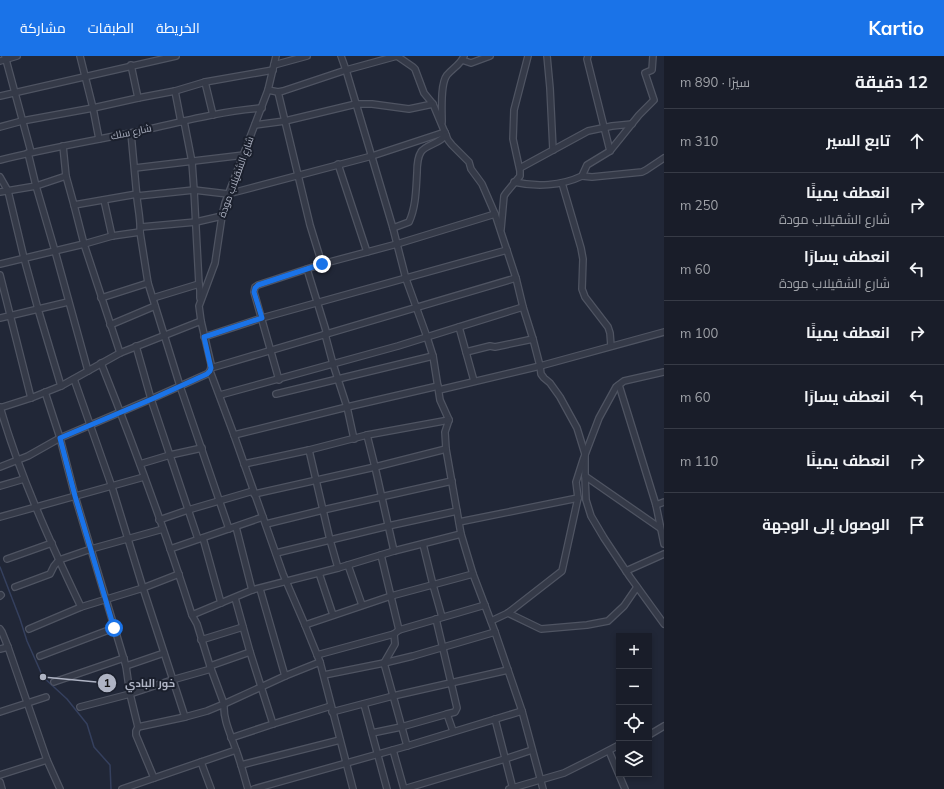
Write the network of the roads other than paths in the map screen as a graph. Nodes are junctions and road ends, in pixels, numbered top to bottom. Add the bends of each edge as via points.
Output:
1 (17, 56) edge
2 (80, 56) edge
3 (143, 56) edge
4 (176, 56) edge
5 (276, 56) edge
6 (307, 56) edge
7 (341, 56) edge
8 (490, 56) edge
9 (528, 56) edge
10 (547, 56) edge
11 (588, 56) edge
12 (653, 56) edge
13 (463, 58) edge
14 (3, 59) edge
15 (145, 62) junction
16 (131, 66) junction
17 (274, 67) junction
18 (346, 70) junction
19 (84, 76) junction
20 (206, 82) junction
21 (268, 90) junction
22 (175, 91) junction
23 (14, 92) junction
24 (278, 92) junction
25 (0, 96) edge
26 (138, 98) junction
27 (356, 104) junction
28 (433, 104) junction
29 (93, 108) junction
30 (262, 108) junction
31 (213, 115) junction
32 (183, 121) junction
33 (285, 121) junction
34 (22, 122) junction
35 (632, 124) junction
36 (255, 125) junction
37 (442, 125) junction
38 (0, 127) edge
39 (604, 127) junction
40 (131, 132) junction
41 (445, 134) junction
42 (99, 139) junction
43 (63, 146) junction
44 (553, 150) junction
45 (610, 151) junction
46 (29, 153) junction
47 (244, 155) junction
48 (372, 156) junction
49 (664, 158) edge
50 (0, 160) edge
51 (192, 162) junction
52 (338, 164) junction
53 (135, 168) junction
54 (520, 168) junction
55 (298, 175) junction
56 (66, 176) junction
57 (582, 176) junction
58 (0, 177) edge
59 (514, 182) junction
60 (562, 183) junction
61 (36, 186) junction
62 (194, 190) junction
63 (8, 191) junction
64 (0, 192) edge
65 (228, 194) junction
66 (137, 195) junction
67 (104, 200) junction
68 (74, 206) junction
69 (495, 214) junction
70 (222, 216) junction
71 (196, 222) junction
72 (393, 228) junction
73 (141, 230) junction
74 (501, 231) junction
75 (112, 236) junction
76 (84, 244) junction
77 (397, 244) junction
78 (507, 250) junction
79 (55, 251) junction
80 (367, 252) junction
81 (24, 258) junction
82 (0, 264) edge
83 (322, 264) junction
84 (307, 269) junction
85 (0, 278) edge
86 (516, 278) junction
87 (406, 279) junction
88 (148, 283) junction
89 (199, 284) junction
90 (101, 298) junction
91 (153, 298) junction
92 (68, 302) junction
93 (200, 302) junction
94 (318, 303) junction
95 (155, 306) junction
96 (416, 307) junction
97 (523, 308) junction
98 (38, 309) junction
99 (10, 316) junction
100 (0, 318) edge
101 (262, 318) junction
102 (201, 321) junction
103 (110, 325) junction
104 (460, 327) junction
105 (664, 332) edge
106 (326, 334) junction
107 (164, 335) junction
108 (204, 337) junction
109 (427, 337) junction
110 (533, 339) junction
111 (136, 346) junction
112 (611, 346) junction
113 (270, 351) junction
114 (466, 352) junction
115 (120, 353) junction
116 (433, 356) junction
117 (101, 363) junction
118 (333, 364) junction
119 (540, 366) junction
120 (211, 370) junction
121 (88, 371) junction
122 (664, 372) edge
123 (74, 379) junction
124 (279, 380) junction
125 (338, 380) junction
126 (474, 381) junction
127 (619, 385) junction
128 (61, 386) junction
129 (180, 386) junction
130 (438, 388) junction
131 (45, 392) junction
132 (276, 394) dead end
133 (220, 395) junction
134 (31, 398) junction
135 (152, 399) junction
136 (0, 407) edge
137 (347, 407) junction
138 (120, 412) junction
139 (449, 420) junction
140 (91, 424) junction
141 (234, 435) junction
142 (367, 435) junction
143 (60, 438) junction
144 (354, 438) junction
145 (202, 448) junction
146 (446, 449) junction
147 (309, 450) junction
148 (585, 454) junction
149 (170, 456) junction
150 (18, 460) junction
151 (140, 464) junction
152 (244, 464) junction
153 (0, 467) edge
154 (375, 467) junction
155 (585, 476) junction
156 (144, 477) junction
157 (24, 479) junction
158 (317, 480) junction
159 (452, 481) junction
160 (0, 486) edge
161 (112, 487) junction
162 (254, 493) junction
163 (75, 496) junction
164 (381, 497) junction
165 (578, 498) junction
166 (219, 501) junction
167 (664, 502) edge
168 (656, 505) junction
169 (36, 507) junction
170 (188, 510) junction
171 (323, 510) junction
172 (457, 511) junction
173 (0, 517) edge
174 (263, 518) junction
175 (160, 520) junction
176 (459, 522) junction
177 (266, 524) junction
178 (388, 526) junction
179 (236, 527) junction
180 (660, 528) junction
181 (163, 529) junction
182 (229, 529) junction
183 (461, 534) junction
184 (201, 538) junction
185 (128, 539) junction
186 (330, 540) junction
187 (52, 543) junction
188 (423, 544) junction
189 (664, 544) edge
190 (92, 549) junction
191 (170, 549) junction
192 (394, 551) junction
193 (276, 553) junction
194 (664, 554) edge
195 (381, 555) junction
196 (7, 559) dead end
197 (59, 560) junction
198 (348, 565) junction
199 (338, 568) junction
200 (626, 571) junction
201 (319, 573) junction
202 (179, 574) junction
203 (473, 574) junction
204 (286, 581) junction
205 (433, 585) junction
206 (15, 587) dead end
207 (637, 587) junction
208 (143, 588) junction
209 (260, 589) junction
210 (252, 590) junction
211 (391, 596) junction
212 (235, 598) junction
213 (106, 599) junction
214 (221, 603) junction
215 (362, 605) junction
216 (485, 605) junction
217 (81, 607) junction
218 (508, 613) junction
219 (192, 615) junction
220 (333, 615) junction
221 (439, 618) junction
222 (491, 621) junction
223 (664, 624) edge
224 (305, 625) junction
225 (243, 627) junction
226 (114, 628) junction
227 (0, 629) edge
228 (29, 629) dead end
229 (399, 630) junction
230 (495, 632) junction
231 (394, 634) junction
232 (201, 640) junction
233 (8, 647) junction
234 (443, 648) junction
235 (0, 649) edge
236 (250, 652) junction
237 (164, 653) junction
238 (317, 655) junction
239 (40, 656) dead end
240 (124, 658) junction
241 (320, 662) junction
242 (384, 663) junction
243 (126, 666) junction
244 (210, 667) junction
245 (508, 670) junction
246 (324, 675) junction
247 (285, 676) junction
248 (172, 680) junction
249 (54, 682) dead end
250 (451, 683) junction
251 (261, 687) junction
252 (130, 694) junction
253 (393, 696) junction
254 (46, 698) dead end
255 (28, 703) junction
256 (224, 704) junction
257 (364, 704) junction
258 (80, 708) dead end
259 (332, 709) junction
260 (522, 711) junction
261 (0, 712) edge
262 (447, 714) junction
263 (184, 717) junction
264 (495, 719) junction
265 (273, 724) junction
266 (664, 726) edge
267 (401, 727) junction
268 (138, 728) junction
269 (453, 732) junction
270 (652, 733) edge
271 (372, 734) junction
272 (231, 738) junction
273 (340, 740) junction
274 (407, 746) junction
275 (616, 747) edge
276 (236, 750) junction
277 (393, 750) junction
278 (532, 750) junction
279 (609, 751) junction
280 (378, 754) junction
281 (505, 759) junction
282 (48, 760) junction
283 (201, 762) junction
284 (346, 763) junction
285 (241, 765) junction
286 (0, 775) edge
287 (154, 778) junction
288 (540, 779) junction
289 (0, 783) edge
290 (258, 788) edge
291 (2, 789) edge
292 (60, 789) edge
293 (122, 789) edge
294 (211, 789) edge
295 (248, 789) edge
296 (353, 789) edge
297 (387, 789) edge
298 (404, 789) edge
299 (512, 789) edge
300 (543, 789) edge
301 (625, 789) edge

1 - 14 street
2 - 19 street
3 - 15 street
4 - 15 street
5 - 17 street, شارع الشقيلاب مودة
6 - 17 street
7 - 18 street
8 - 13 street via 471,63
9 - 54 street via 514,118 513,144
10 - 44 street
11 - 39 street
12 - 35 street via 652,70 645,73 654,100
13 - 37 street via 444,81
14 - 23 street
15 - 16 street
16 - 19 street
16 - 26 street
17 - 20 street
17 - 21 street, شارع الشقيلاب مودة
18 - 24 street
18 - 27 street
18 - 28 street via 397,56 414,67 424,93
19 - 23 street
19 - 29 street
20 - 22 street
20 - 31 street
21 - 24 street
21 - 30 street, شارع الشقيلاب مودة
22 - 26 street
22 - 32 street
23 - 25 street
23 - 34 street
24 - 33 street
26 - 29 street
27 - 28 street via 409,109
27 - 33 street
27 - 48 street
28 - 37 street
29 - 34 street
29 - 42 street
30 - 31 street, شارع سلك
30 - 36 street, شارع الشقيلاب مودة
31 - 32 street, شارع سلك
32 - 40 street, شارع سلك
32 - 51 street
33 - 36 street
33 - 55 street
34 - 38 street
34 - 46 street
35 - 39 street
35 - 45 street
36 - 47 street, شارع الشقيلاب مودة
37 - 41 street
39 - 44 street via 588,131
39 - 45 street
40 - 42 street, شارع سلك
40 - 53 street
41 - 48 street
41 - 69 street via 469,162
41 - 72 street via 440,140 424,148 420,154 412,216 409,222
42 - 43 street, شارع سلك
43 - 46 street, شارع سلك
43 - 56 street
44 - 54 street
45 - 57 street via 587,165
46 - 50 street, شارع سلك
46 - 61 street
47 - 51 street
47 - 65 street, شارع الشقيلاب مودة
48 - 52 street
48 - 72 street
49 - 57 street via 642,172
51 - 53 street
51 - 62 street
52 - 55 street
52 - 80 street
53 - 66 street
54 - 59 street via 520,176
55 - 65 street
55 - 83 street
56 - 61 street
56 - 68 street
57 - 60 street
58 - 63 street
59 - 60 street via 534,185
59 - 74 street via 504,196
60 - 112 street via 581,248 582,289 585,297 608,327
61 - 63 street
61 - 79 street
62 - 65 street
62 - 66 street
62 - 71 street
63 - 64 street
63 - 81 street
65 - 70 street, شارع الشقيلاب مودة
66 - 67 street
66 - 73 street
67 - 68 street
67 - 75 street
68 - 76 street
69 - 74 street
69 - 77 street
70 - 71 street
70 - 93 street, شارع الشقيلاب مودة via 214,268
71 - 73 street
71 - 89 street
72 - 77 street
73 - 75 street
73 - 88 street
74 - 78 street
75 - 76 street
76 - 79 street
76 - 90 street
77 - 80 street
77 - 87 street
78 - 86 street
78 - 87 street
79 - 81 street
79 - 92 street
80 - 83 street
81 - 82 street
81 - 98 street
83 - 84 street
84 - 94 street
84 - 101 street via 255,288
85 - 99 street
86 - 96 street
86 - 97 street
87 - 94 street
87 - 96 street
88 - 90 street
88 - 91 street
89 - 91 street
89 - 93 street
90 - 103 street
91 - 95 street
92 - 98 street
92 - 121 street
93 - 102 street, شارع الشقيلاب مودة
94 - 101 street
94 - 106 street
95 - 103 street
95 - 107 street
96 - 106 street
96 - 109 street
97 - 104 street
97 - 110 street
98 - 99 street
98 - 128 street
99 - 100 street
99 - 134 street
101 - 108 street
101 - 113 street
102 - 107 street
102 - 108 street, شارع الشقيلاب مودة
103 - 115 street
104 - 109 street
104 - 114 street
105 - 112 street
106 - 113 street
106 - 118 street
107 - 111 street
107 - 129 street
108 - 120 street, شارع الشقيلاب مودة
109 - 116 street
109 - 118 street
110 - 114 street
110 - 119 street
111 - 115 street
111 - 135 street
112 - 119 street
113 - 120 street
113 - 124 street
114 - 126 street
115 - 117 street
116 - 125 street
116 - 130 street
117 - 121 street
117 - 138 street
118 - 124 street
118 - 125 street
119 - 126 street
119 - 148 street via 541,374 560,397 576,428
120 - 129 street
120 - 133 street, شارع الشقيلاب مودة
121 - 123 street
122 - 127 street
123 - 128 street
123 - 140 street
124 - 133 street
125 - 132 street
125 - 137 street
126 - 130 street
127 - 148 street via 599,418
127 - 168 street
128 - 131 street
129 - 135 street
129 - 145 street
130 - 137 street
130 - 139 street via 440,400
131 - 134 street
131 - 143 street
133 - 141 street, شارع الشقيلاب مودة
134 - 136 street
135 - 138 street
135 - 149 street
136 - 150 street
137 - 141 street
137 - 144 street
138 - 140 street
138 - 151 street
139 - 142 street
139 - 146 street via 445,432
140 - 143 street
140 - 161 street
141 - 152 street, شارع الشقيلاب مودة
142 - 144 street
142 - 154 street
143 - 150 street
143 - 163 street
144 - 147 street
145 - 149 street
145 - 166 street
146 - 154 street
146 - 159 street
147 - 152 street
147 - 158 street
148 - 155 street
148 - 165 street via 576,482
149 - 151 street
149 - 170 street
150 - 153 street
150 - 157 street
151 - 156 street
152 - 162 street, شارع الشقيلاب مودة
154 - 158 street
154 - 164 street
155 - 180 street
155 - 200 street via 586,500 591,516
156 - 161 street
156 - 175 street
157 - 160 street
157 - 169 street
158 - 162 street
158 - 171 street
159 - 164 street
159 - 172 street
161 - 163 street
161 - 185 street
162 - 166 street
162 - 174 street, شارع الشقيلاب مودة
163 - 169 street
163 - 190 street
164 - 171 street
164 - 178 street
165 - 176 street
165 - 218 street via 562,571
166 - 170 street
166 - 182 street
167 - 168 street
168 - 180 street
169 - 173 street
169 - 187 street
170 - 175 street
170 - 184 street
171 - 177 street
171 - 186 street
172 - 176 street
172 - 178 street
174 - 177 street, شارع الشقيلاب مودة
174 - 179 street
175 - 181 street
176 - 183 street
177 - 193 street, شارع الشقيلاب مودة
178 - 186 street
178 - 192 street
179 - 182 street
179 - 210 street
180 - 189 street
181 - 185 street
181 - 191 street
182 - 184 street
183 - 188 street
183 - 203 street
184 - 191 street
184 - 214 street
185 - 190 street
185 - 208 street
186 - 193 street
186 - 199 street
187 - 196 street
187 - 197 street
188 - 192 street
188 - 205 street
190 - 197 street
190 - 213 street
191 - 202 street
192 - 195 street
193 - 204 street, شارع الشقيلاب مودة
194 - 200 street
195 - 198 street
195 - 211 street
197 - 206 street via 50,574
197 - 217 street
198 - 199 street
198 - 215 street
199 - 201 street
200 - 207 street
201 - 204 street
201 - 220 street
202 - 208 street
202 - 219 street
203 - 205 street
203 - 216 street
204 - 209 street
204 - 224 street, شارع الشقيلاب مودة
205 - 211 street
205 - 221 street
207 - 218 street via 624,606 608,621 541,629
207 - 223 street
208 - 213 street
208 - 237 street
209 - 210 street
209 - 247 street
210 - 212 street
211 - 215 street
211 - 229 street
212 - 214 street
212 - 225 street
213 - 217 street
213 - 226 street
214 - 219 street
215 - 220 street
216 - 221 street
216 - 222 street
217 - 228 street
218 - 222 street
219 - 232 street
220 - 224 street
221 - 229 street
221 - 234 street
222 - 230 street
224 - 238 street, شارع الشقيلاب مودة
225 - 232 street
225 - 236 street
226 - 239 street
226 - 240 street
227 - 233 street
229 - 231 street
230 - 234 street
230 - 245 street
231 - 238 street
231 - 242 street via 395,644
232 - 244 street
233 - 235 street
233 - 255 street
234 - 242 street
234 - 250 street
236 - 244 street
236 - 251 street
237 - 243 street
237 - 248 street
238 - 241 street, شارع الشقيلاب مودة
240 - 243 street
240 - 249 street
241 - 246 street, شارع الشقيلاب مودة
241 - 247 street
242 - 246 street
242 - 253 street
243 - 252 street
244 - 248 street
244 - 256 street
245 - 250 street
245 - 260 street
246 - 259 street, شارع الشقيلاب مودة
247 - 251 street
248 - 252 street
248 - 263 street
250 - 253 street
250 - 262 street via 457,708 455,712
251 - 256 street
251 - 265 street
252 - 258 street
252 - 268 street
253 - 257 street
253 - 267 street
254 - 255 street
255 - 261 street
255 - 282 street
256 - 263 street
256 - 272 street
257 - 259 street
257 - 271 street
259 - 265 street
259 - 273 street, شارع الشقيلاب مودة
260 - 264 street
260 - 278 street
262 - 267 street
262 - 269 street
263 - 268 street
264 - 269 street
264 - 281 street
265 - 272 street
266 - 270 street
267 - 271 street
267 - 274 street
268 - 287 street via 136,735
269 - 274 street
271 - 280 street
272 - 276 street
273 - 284 street, شارع الشقيلاب مودة
273 - 285 street
274 - 277 street
275 - 279 street
276 - 283 street
276 - 285 street
277 - 280 street
277 - 298 street
278 - 281 street
278 - 288 street
279 - 288 street via 564,773
279 - 301 street
280 - 284 street
280 - 297 street
281 - 298 street
281 - 299 street
282 - 286 street
282 - 292 street
283 - 287 street
283 - 294 street
284 - 290 street
284 - 296 street, شارع الشقيلاب مودة
285 - 295 street
287 - 293 street
288 - 299 street
288 - 300 street
289 - 291 street

